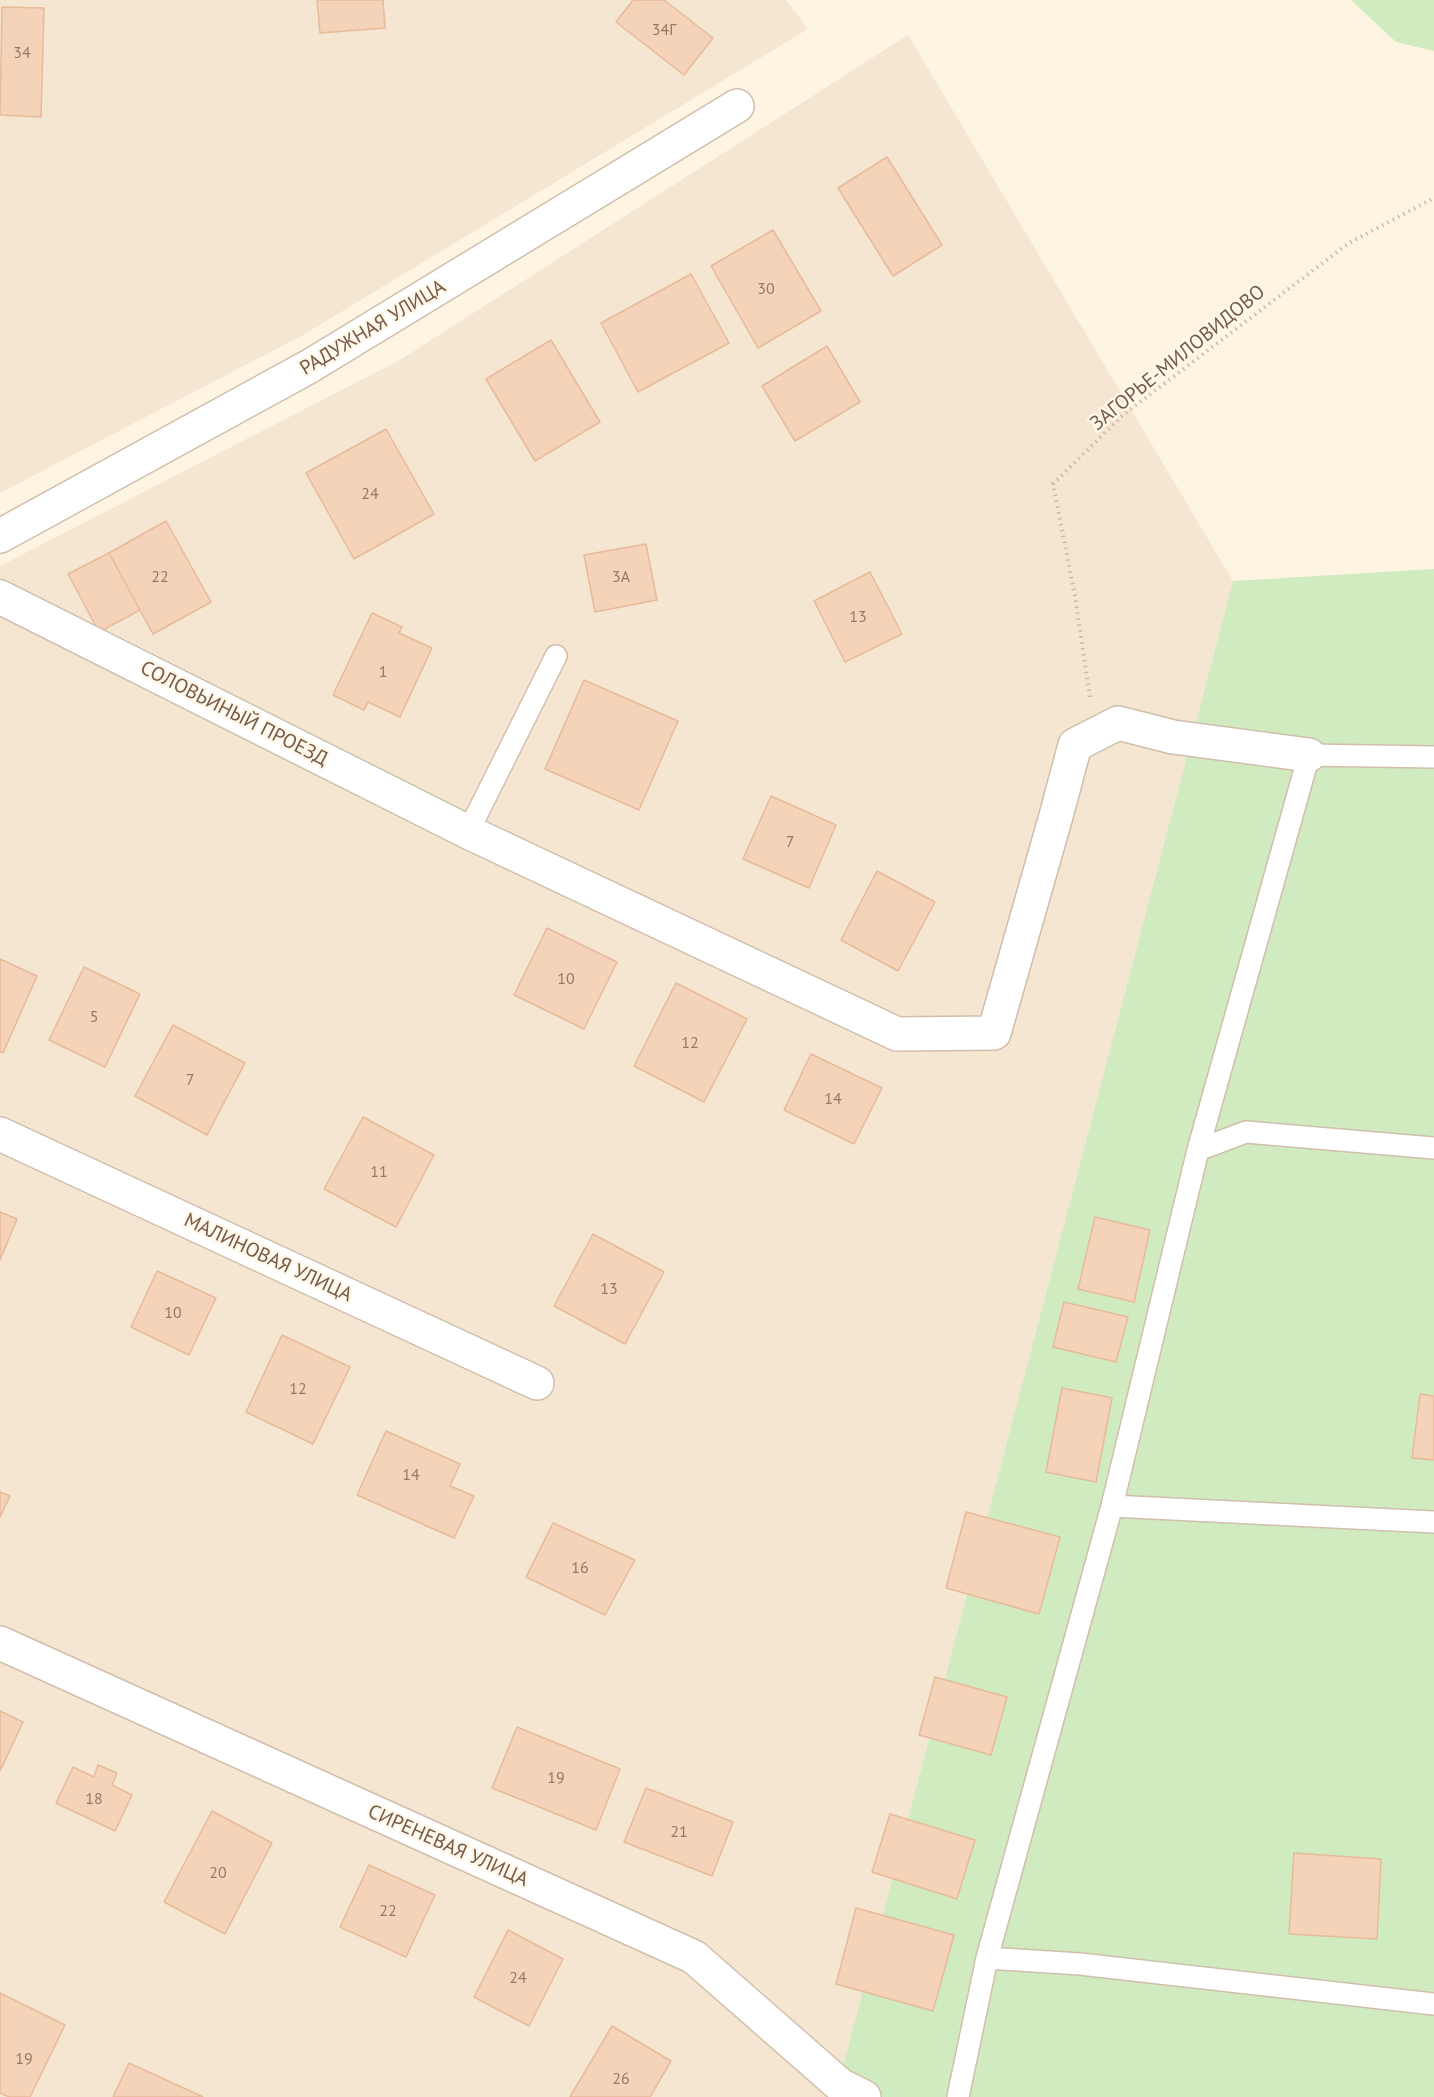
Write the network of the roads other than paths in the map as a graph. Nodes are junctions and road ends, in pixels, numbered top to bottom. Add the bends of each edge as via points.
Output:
1 (737, 106) dead end
2 (0, 536) edge
3 (0, 597) edge
4 (556, 656) dead end
5 (1309, 755) junction
6 (1434, 757) edge
7 (468, 832) junction
8 (0, 1134) edge
9 (1434, 1148) edge
10 (1198, 1150) junction
11 (537, 1383) dead end
12 (1113, 1506) junction
13 (1434, 1522) edge
14 (0, 1643) edge
15 (987, 1958) junction
16 (1434, 2004) edge
17 (864, 2097) edge
18 (958, 2097) edge

1 - 2 street, РАДУЖНАЯ УЛИЦА via 309,366
3 - 7 street, СОЛОВЬИНЫЙ ПРОЕЗД
4 - 7 lane
5 - 6 lane
5 - 7 street, СОЛОВЬИНЫЙ ПРОЕЗД via 1173,737 1119,723 1075,745 994,1033 897,1034
5 - 10 lane
8 - 11 street, МАЛИНОВАЯ УЛИЦА
9 - 10 lane via 1246,1131
10 - 12 lane
12 - 13 lane
12 - 15 lane
14 - 17 street, СИРЕНЕВАЯ УЛИЦА via 694,1957 840,2085
15 - 16 lane via 1080,1964
15 - 18 lane

